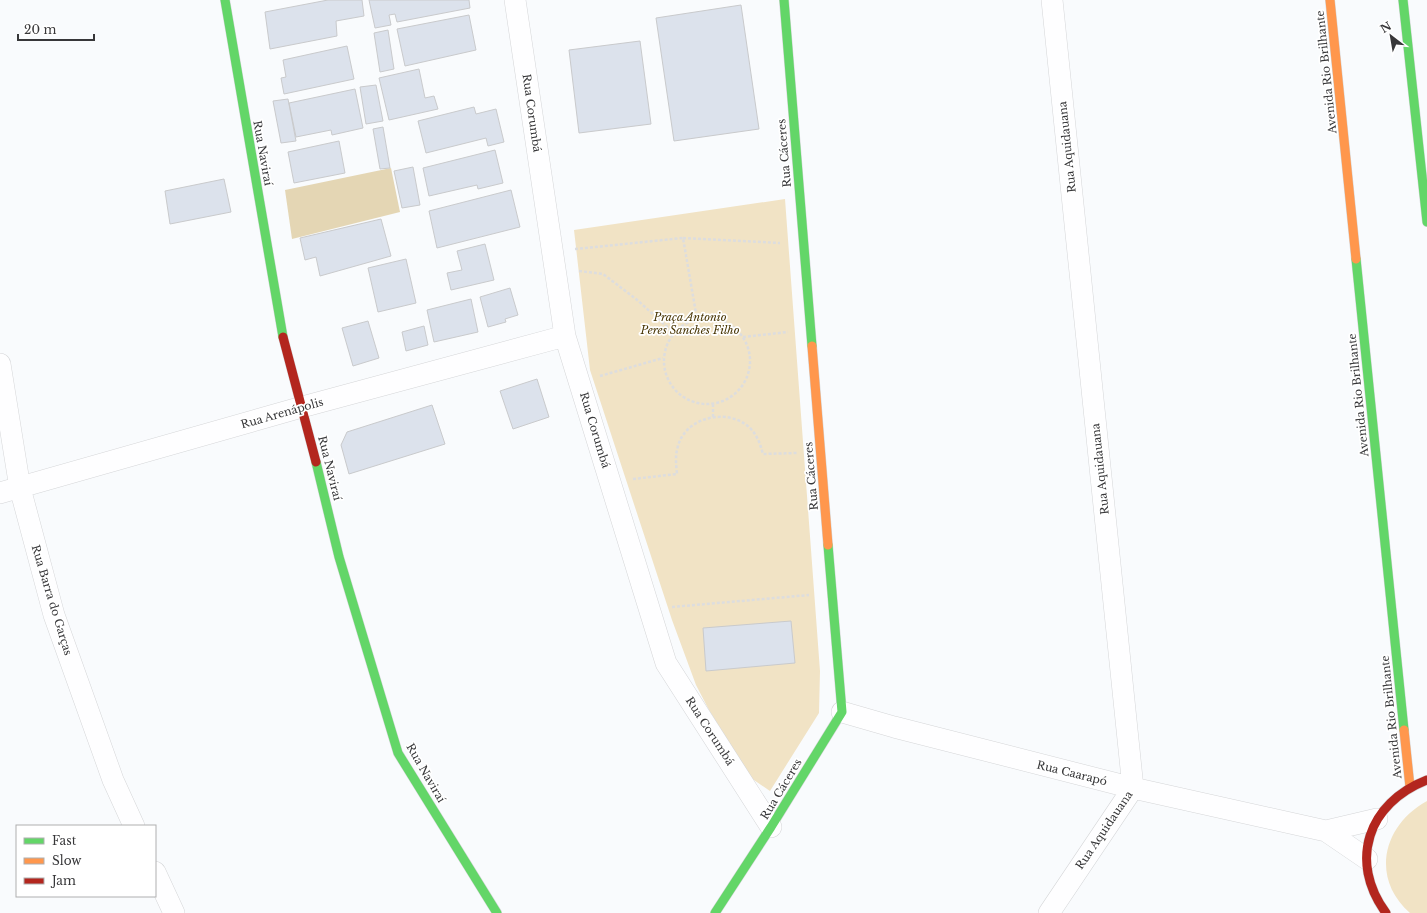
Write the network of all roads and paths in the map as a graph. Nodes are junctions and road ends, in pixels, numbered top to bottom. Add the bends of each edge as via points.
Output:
1 (225, 0) edge
2 (515, 0) edge
3 (784, 0) edge
4 (1052, 0) edge
5 (1330, 0) edge
6 (1403, 0) edge
7 (1427, 222) edge
8 (683, 238) junction
9 (804, 245) junction
10 (553, 259) junction
11 (697, 319) junction
12 (811, 329) junction
13 (674, 333) junction
14 (565, 336) junction
15 (743, 337) junction
16 (663, 358) junction
17 (0, 364) edge
18 (580, 381) junction
19 (713, 404) junction
20 (302, 407) junction
21 (713, 417) junction
22 (821, 452) junction
23 (611, 482) junction
24 (20, 488) junction
25 (0, 493) edge
26 (832, 592) junction
27 (650, 609) junction
28 (842, 712) junction
29 (1427, 780) edge
30 (1410, 787) junction
31 (1133, 788) junction
32 (1378, 819) junction
33 (134, 825) edge
34 (771, 827) junction
35 (1326, 831) junction
36 (1367, 859) junction
37 (156, 874) edge
38 (1383, 912) edge
39 (174, 913) edge
40 (497, 913) edge
41 (715, 913) edge
42 (1049, 913) edge

1 - 20 street, Rua Naviraí via 281,332
2 - 10 street, Rua Corumbá
3 - 9 street, Rua Cáceres
4 - 31 street, Rua Aquidauana
5 - 30 street, Avenida Rio Brilhante
6 - 7 street
8 - 9 path
8 - 10 path
8 - 11 path
9 - 12 street, Rua Cáceres
10 - 13 path via 603,274
10 - 14 street, Rua Corumbá
11 - 13 path
11 - 15 path via 720,319 733,326
12 - 15 path
12 - 22 street, Rua Cáceres
13 - 16 path via 669,339
14 - 18 street, Rua Corumbá
14 - 20 street, Rua Arenápolis
15 - 19 path via 749,350 750,364 746,379 738,391 726,400
16 - 18 path
16 - 19 path via 667,379 674,390 685,399 699,404
17 - 24 street, Rua Barra do Garças
18 - 23 street, Rua Corumbá
19 - 21 path
20 - 24 street, Rua Arenápolis
20 - 40 street, Rua Naviraí via 339,557 398,753
21 - 22 path via 724,416 738,420 750,428 759,440 763,454
21 - 23 path via 697,423 686,432 678,445 678,474
22 - 26 street, Rua Cáceres
23 - 27 street, Rua Corumbá
24 - 25 street, Rua Arenápolis
24 - 33 street, Rua Barra do Garças via 54,615 113,780
26 - 27 path
26 - 28 street, Rua Cáceres
27 - 34 street, Rua Corumbá via 666,663
28 - 31 street, Rua Caarapó
28 - 34 street, Rua Cáceres
29 - 30 street
30 - 32 street via 1392,800
31 - 35 street, Rua Caarapó
31 - 42 street, Rua Aquidauana
32 - 35 street, Rua Caarapó
32 - 36 street via 1370,838
34 - 41 street, Rua Cáceres
35 - 36 street, Rua Caarapó
36 - 38 street via 1368,877
37 - 39 street

